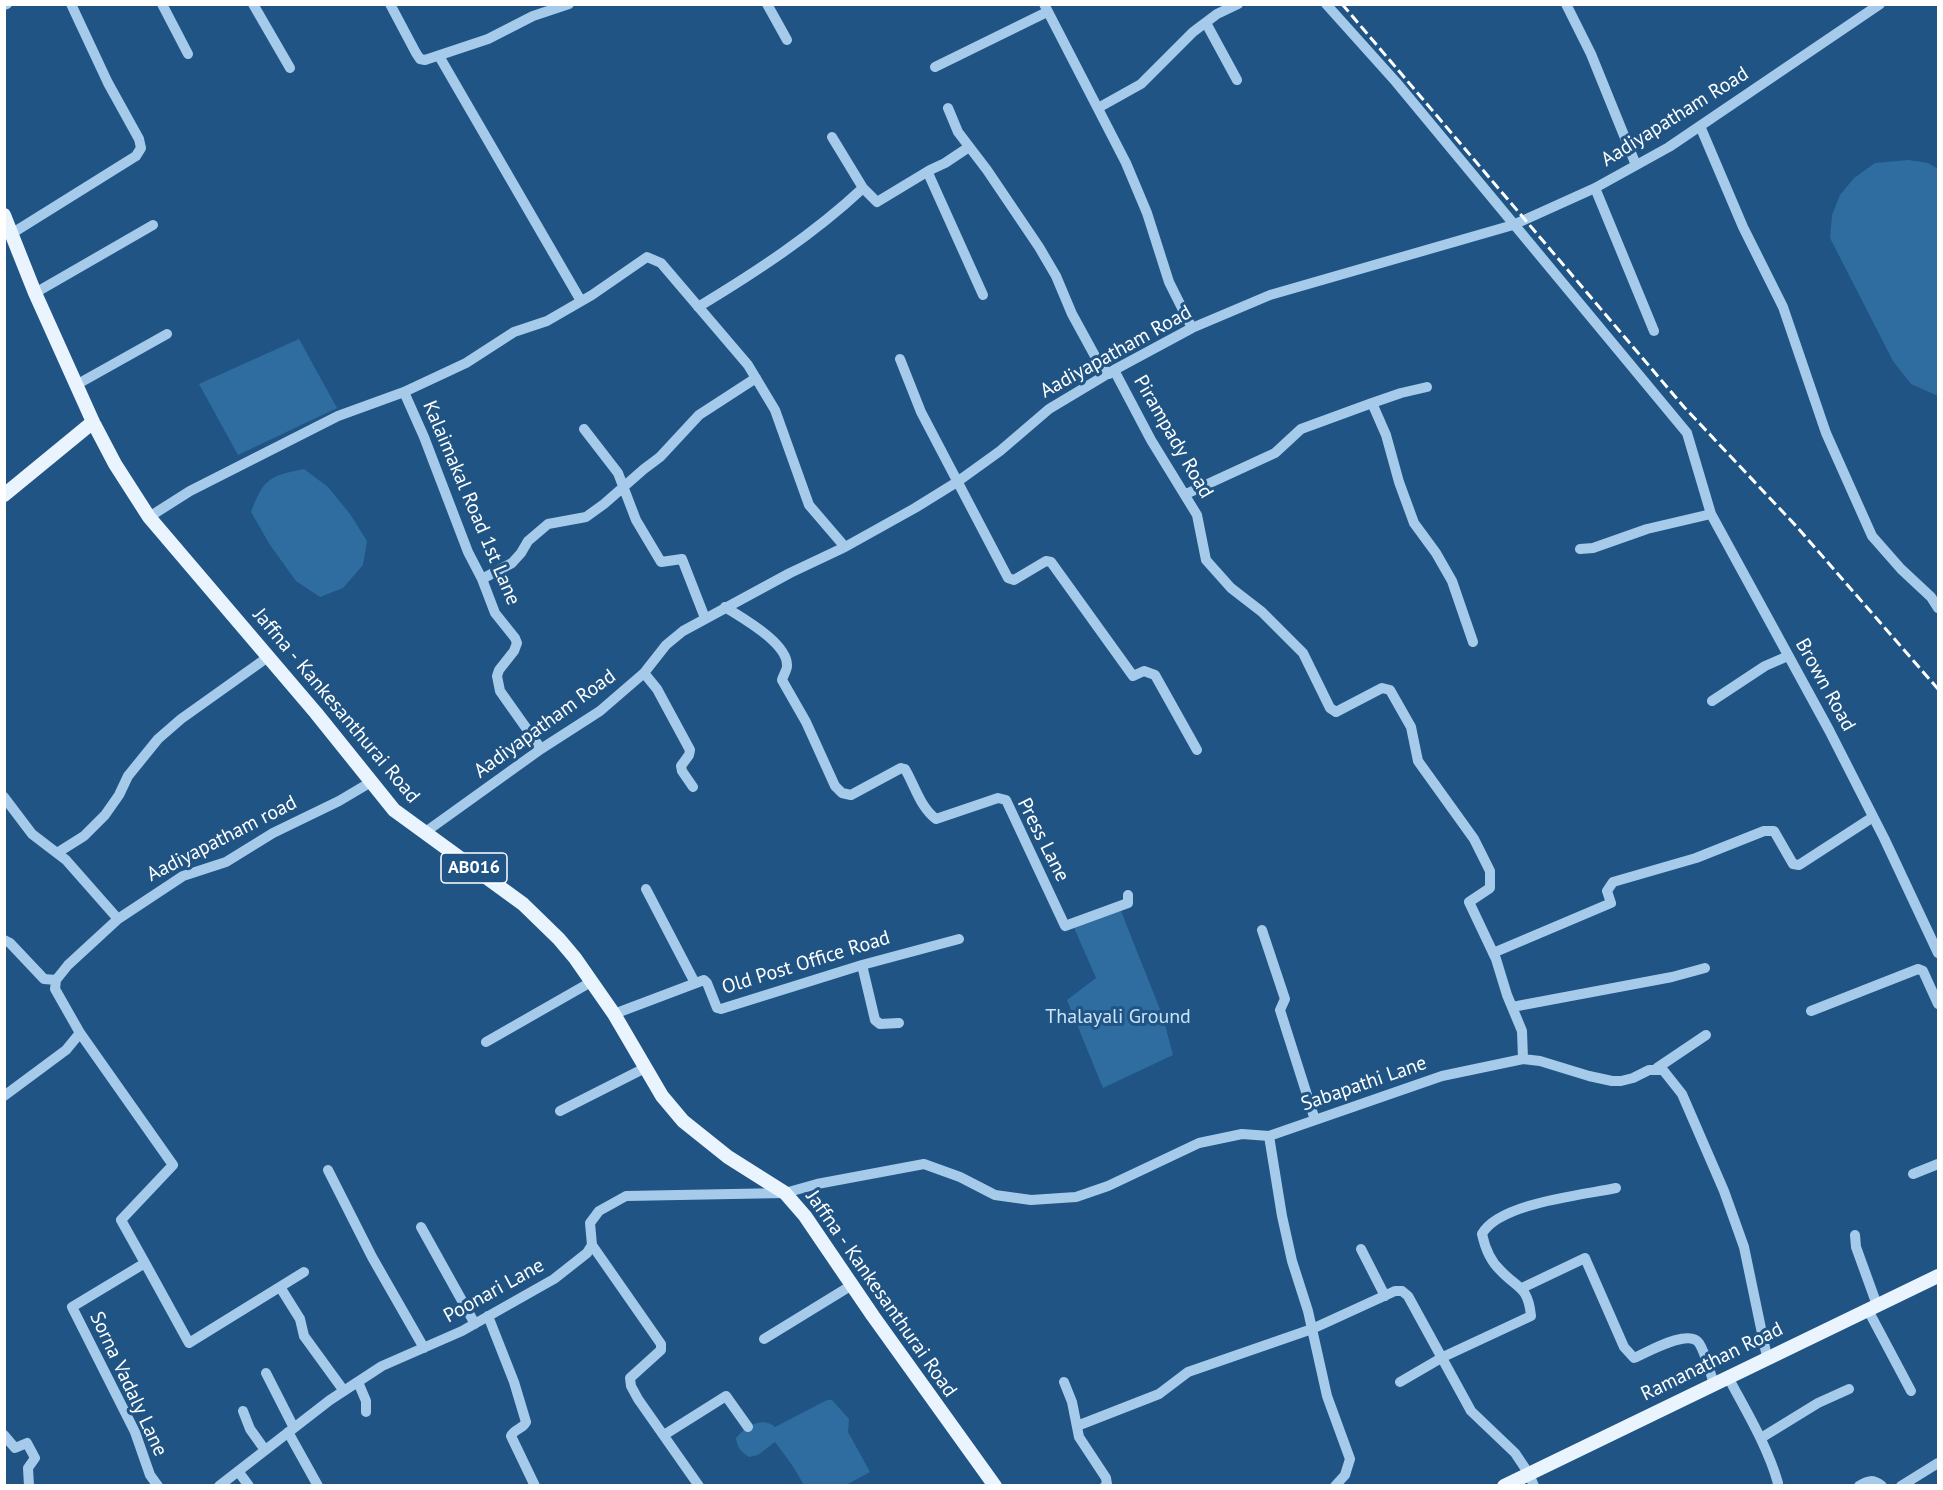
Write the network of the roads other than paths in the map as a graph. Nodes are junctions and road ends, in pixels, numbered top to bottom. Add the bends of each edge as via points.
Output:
1 (72, 4) edge
2 (162, 4) edge
3 (253, 4) edge
4 (390, 4) edge
5 (569, 4) edge
6 (767, 4) edge
7 (1238, 4) edge
8 (1326, 4) edge
9 (1566, 4) edge
10 (1880, 4) edge
11 (1046, 8) edge
12 (1214, 9) edge
13 (1206, 23) junction
14 (787, 40) dead end
15 (188, 54) dead end
16 (439, 56) junction
17 (935, 67) dead end
18 (290, 68) dead end
19 (1237, 80) dead end
20 (948, 108) dead end
21 (1098, 108) junction
22 (1700, 126) junction
23 (832, 137) dead end
24 (969, 147) junction
25 (1636, 165) junction
26 (930, 170) junction
27 (864, 188) junction
28 (1595, 188) junction
29 (5, 217) edge
30 (153, 225) dead end
31 (1513, 225) junction
32 (11, 234) junction
33 (35, 293) junction
34 (983, 295) dead end
35 (581, 301) junction
36 (698, 307) junction
37 (1192, 328) junction
38 (1654, 331) dead end
39 (167, 334) dead end
40 (900, 359) dead end
41 (1111, 372) junction
42 (756, 378) junction
43 (76, 385) junction
44 (1427, 387) dead end
45 (404, 392) junction
46 (1372, 403) junction
47 (93, 422) junction
48 (584, 429) dead end
49 (957, 482) junction
50 (623, 487) junction
51 (1186, 494) junction
52 (4, 495) edge
53 (1711, 514) junction
54 (149, 517) junction
55 (845, 547) junction
56 (1580, 549) dead end
57 (482, 579) junction
58 (726, 607) junction
59 (1938, 608) edge
60 (705, 618) junction
61 (1473, 642) dead end
62 (1788, 656) junction
63 (268, 657) junction
64 (644, 673) junction
65 (1712, 701) dead end
66 (541, 749) junction
67 (1197, 750) dead end
68 (371, 782) junction
69 (693, 787) dead end
70 (4, 797) edge
71 (1873, 817) junction
72 (424, 832) junction
73 (57, 853) junction
74 (646, 889) dead end
75 (1128, 895) dead end
76 (118, 919) junction
77 (1262, 930) dead end
78 (959, 939) dead end
79 (4, 940) edge
80 (1493, 953) junction
81 (1938, 953) edge
82 (862, 965) junction
83 (1705, 968) dead end
84 (56, 980) junction
85 (591, 982) junction
86 (695, 983) junction
87 (1938, 1005) edge
88 (1512, 1007) junction
89 (1811, 1011) dead end
90 (614, 1014) junction
91 (899, 1023) dead end
92 (80, 1033) junction
93 (1706, 1035) dead end
94 (486, 1042) dead end
95 (1523, 1059) junction
96 (645, 1068) junction
97 (1658, 1068) junction
98 (4, 1096) edge
99 (560, 1111) dead end
100 (1315, 1120) junction
101 (1269, 1136) junction
102 (1938, 1164) edge
103 (328, 1170) dead end
104 (1913, 1174) dead end
105 (1616, 1188) dead end
106 (785, 1193) junction
107 (421, 1227) dead end
108 (1856, 1235) dead end
109 (592, 1245) junction
110 (1361, 1249) dead end
111 (145, 1263) junction
112 (304, 1272) dead end
113 (1938, 1276) edge
114 (852, 1285) junction
115 (280, 1287) junction
116 (1522, 1288) junction
117 (1385, 1296) junction
118 (1872, 1307) junction
119 (488, 1316) junction
120 (475, 1324) junction
121 (1312, 1329) junction
122 (764, 1339) dead end
123 (424, 1348) junction
124 (1767, 1357) junction
125 (1443, 1358) junction
126 (266, 1373) dead end
127 (1728, 1377) junction
128 (358, 1382) junction
129 (1064, 1382) dead end
130 (1400, 1382) dead end
131 (1714, 1383) junction
132 (1850, 1389) dead end
133 (344, 1391) junction
134 (1911, 1391) dead end
135 (243, 1411) dead end
136 (366, 1412) dead end
137 (1077, 1426) junction
138 (748, 1427) dead end
139 (291, 1430) junction
140 (4, 1435) edge
141 (664, 1435) junction
142 (1761, 1438) junction
143 (265, 1450) junction
144 (1938, 1463) edge
145 (238, 1471) junction
146 (1531, 1480) edge
147 (29, 1485) edge
148 (159, 1485) edge
149 (219, 1485) edge
150 (249, 1485) edge
151 (318, 1485) edge
152 (534, 1485) edge
153 (699, 1485) edge
154 (995, 1485) edge
155 (1105, 1485) edge
156 (1335, 1485) edge
157 (1504, 1485) edge
158 (1777, 1485) edge
159 (1859, 1485) edge
160 (1882, 1485) edge
161 (1902, 1485) edge

1 - 32 street via 141,148 136,156
2 - 15 street
3 - 18 street
4 - 16 street via 420,59
5 - 16 street
6 - 14 street
7 - 12 street
8 - 31 street via 1396,82
9 - 25 street
10 - 22 street, Aadiyapatham Road
11 - 17 street
11 - 21 street
12 - 13 street
13 - 19 street
13 - 21 street via 1141,84
16 - 35 street
20 - 24 street, Pirampady Road
21 - 37 street via 1126,163 1169,282
22 - 25 street, Aadiyapatham Road
22 - 59 street via 1743,227 1783,307 1826,433 1872,536
23 - 27 street
24 - 26 street
24 - 41 street, Pirampady Road via 1039,247 1096,358
25 - 28 street, Aadiyapatham Road
26 - 27 street via 877,202
26 - 34 street via 929,178
27 - 36 street via 818,227
28 - 31 street, Aadiyapatham Road
28 - 38 street
29 - 32 main road, Jaffna - Kankesanthurai Road / AB016
30 - 33 street
31 - 37 street, Aadiyapatham Road via 1270,295
31 - 53 street, Brown Road via 1687,433
32 - 33 main road, Jaffna - Kankesanthurai Road / AB016
33 - 43 main road, Jaffna - Kankesanthurai Road / AB016
35 - 36 street via 647,257 661,263
35 - 45 street via 547,321 513,332 466,363
36 - 42 street
37 - 41 street, Aadiyapatham Road
39 - 43 street
40 - 49 street via 921,412
41 - 49 street, Aadiyapatham Road via 1049,408 1000,452
41 - 51 street, Pirampady Road
42 - 50 street via 699,415 660,457
42 - 55 street via 775,410 809,505
43 - 47 main road, Jaffna - Kankesanthurai Road / AB016
44 - 46 street
45 - 54 street via 338,416 190,490
45 - 57 street, Kalaimakal Road 1st Lane
46 - 51 street via 1301,429 1275,453
46 - 61 street via 1414,524 1452,581
47 - 52 main road
47 - 54 main road, Jaffna - Kankesanthurai Road / AB016
48 - 50 street via 618,473
49 - 55 street, Aadiyapatham Road
49 - 67 street via 1008,578 1052,562 1133,676 1144,671 1155,675
50 - 57 street via 586,517 548,524 528,541 512,563
50 - 60 street via 636,520 661,562 682,559
51 - 80 street, Pirampady Road via 1197,515 1206,560 1303,653 1330,708 1336,712 1382,688 1389,690 1411,727 1418,761 1474,839 1490,871 1490,888 1470,902
53 - 56 street
53 - 62 street, Brown Road
54 - 63 main road, Jaffna - Kankesanthurai Road / AB016
55 - 58 street, Aadiyapatham Road
57 - 66 street, Kalaimakal Road 1st Lane via 495,613 517,643 499,670 500,691
58 - 60 street, Aadiyapatham Road
58 - 75 street, Press Lane via 765,634 783,653 787,666 782,680 842,793 851,795 901,768 910,777 927,812 936,819 998,798 1006,800 1065,926 1128,903
60 - 64 street, Aadiyapatham Road via 666,645
62 - 65 street via 1765,666
62 - 71 street, Brown Road
63 - 68 main road, Jaffna - Kankesanthurai Road / AB016
63 - 73 street via 158,739 128,776 105,815 84,836
64 - 66 street, Aadiyapatham Road via 600,711
64 - 69 street via 690,750 681,766
66 - 72 street, Aadiyapatham Road
68 - 72 main road, Jaffna - Kankesanthurai Road / AB016 via 394,810
68 - 76 street, Aadiyapatham road via 226,862 183,876
70 - 73 street via 32,834
71 - 80 street via 1799,865 1793,864 1774,831 1764,831 1696,858 1613,882 1607,891 1611,903
71 - 81 street, Brown Road
72 - 85 main road, Jaffna - Kankesanthurai Road / AB016 via 531,911 564,945
73 - 76 street
74 - 86 street
76 - 84 street, Aadiyapatham road
77 - 100 street via 1285,999 1280,1010
78 - 82 street, Old Post Office Road
79 - 84 street via 44,979
80 - 88 street, Pirampady Road
82 - 86 street, Old Post Office Road via 721,1009 704,980
82 - 91 street via 875,1020 880,1024
83 - 88 street
84 - 92 street via 55,989
85 - 90 main road, Jaffna - Kankesanthurai Road / AB016
85 - 94 street
86 - 90 street, Old Post Office Road
87 - 89 street via 1923,971 1918,969
88 - 95 street, Pirampady Road via 1522,1031
90 - 96 main road, Jaffna - Kankesanthurai Road / AB016
92 - 98 street via 66,1050
92 - 111 street via 173,1165 121,1220
93 - 97 street, Sabapathi Lane
95 - 97 street, Sabapathi Lane via 1612,1081 1627,1080
95 - 100 street, Sabapathi Lane via 1442,1076
96 - 99 street
96 - 106 main road, Jaffna - Kankesanthurai Road / AB016 via 683,1121 728,1158
97 - 124 street via 1664,1070 1682,1094 1724,1191 1744,1246
100 - 101 street, Sabapathi Lane
101 - 106 street, Sabapathi Lane via 1242,1134 1199,1143 1076,1197 1031,1200 995,1195 924,1164
101 - 121 street via 1292,1261
102 - 104 street
103 - 123 street
105 - 116 street via 1527,1206 1495,1219 1486,1227 1482,1234 1486,1250 1500,1271
106 - 109 street via 626,1196 598,1211 590,1223
106 - 114 main road, Jaffna - Kankesanthurai Road / AB016
107 - 120 street
108 - 118 street
109 - 119 street, Poonari Lane via 554,1279
109 - 141 street via 661,1344 662,1350 630,1378 638,1399
110 - 117 street
111 - 115 street via 189,1342
111 - 148 street, Sorna Vadaly Lane via 72,1306 135,1432 150,1475
112 - 115 street
113 - 118 main road, Ramanathan Road
114 - 122 street
114 - 154 main road, Jaffna - Kankesanthurai Road / AB016
115 - 133 street via 300,1319 304,1336
116 - 125 street via 1531,1316
116 - 131 street via 1585,1258 1624,1347 1634,1358 1692,1337 1699,1342
117 - 121 street
117 - 125 street via 1395,1291 1408,1296
118 - 124 main road, Ramanathan Road
118 - 134 street
119 - 120 street, Poonari Lane
119 - 152 street via 526,1422 511,1436
120 - 123 street, Poonari Lane
121 - 137 street via 1188,1372 1159,1395
121 - 156 street via 1327,1396 1350,1459 1345,1475
123 - 128 street, Poonari Lane via 382,1366
124 - 127 main road, Ramanathan Road
125 - 130 street
125 - 146 street via 1471,1411 1515,1453
126 - 139 street
127 - 131 main road, Ramanathan Road
127 - 142 street
128 - 133 street, Poonari Lane
128 - 136 street
129 - 137 street
131 - 146 main road, Ramanathan Road
132 - 142 street via 1818,1403
133 - 139 street, Poonari Lane
135 - 143 street
137 - 155 street via 1084,1446 1106,1478
138 - 141 street via 726,1396
139 - 143 street, Poonari Lane
139 - 151 street
140 - 147 street via 15,1448 27,1443 35,1458 28,1468
141 - 153 street
142 - 158 street
143 - 145 street, Poonari Lane
144 - 161 street
145 - 149 street, Poonari Lane
145 - 150 street
146 - 157 main road, Ramanathan Road
159 - 160 street via 1868,1481

